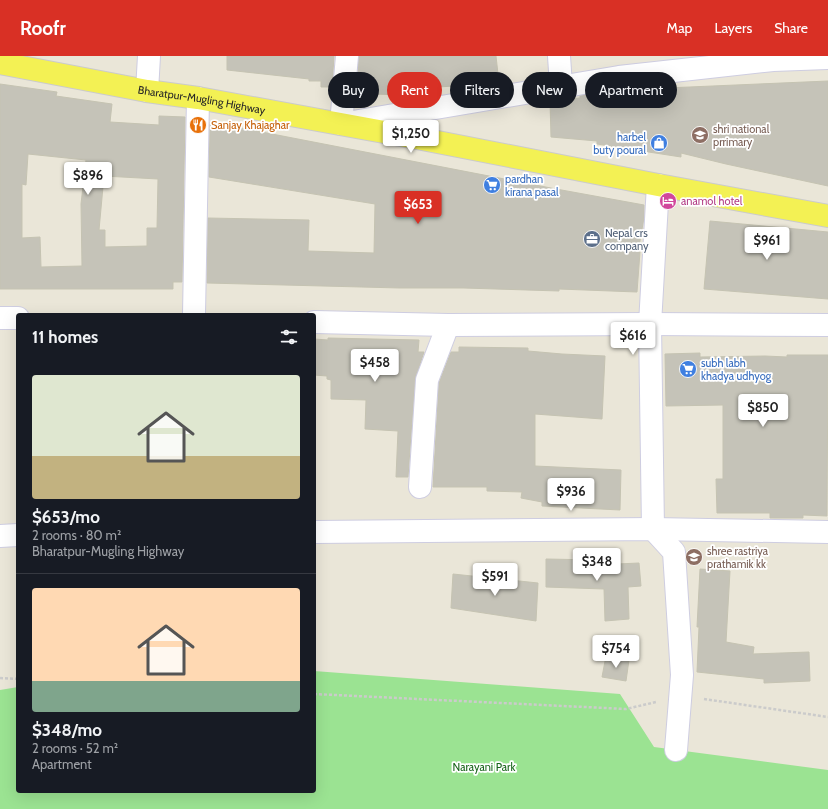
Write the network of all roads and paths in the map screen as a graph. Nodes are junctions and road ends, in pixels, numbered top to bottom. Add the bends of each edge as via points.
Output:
1 (149, 56) edge
2 (347, 56) edge
3 (558, 56) edge
4 (773, 58) edge
5 (828, 58) edge
6 (0, 63) edge
7 (560, 72) edge
8 (577, 84) edge
9 (147, 90) junction
10 (522, 93) edge
11 (198, 98) junction
12 (341, 124) junction
13 (658, 185) junction
14 (828, 216) edge
15 (194, 313) edge
16 (0, 318) edge
17 (16, 318) edge
18 (316, 322) edge
19 (650, 324) junction
20 (448, 325) junction
21 (828, 325) edge
22 (420, 487) dead end
23 (654, 528) junction
24 (316, 532) edge
25 (828, 532) edge
26 (16, 535) edge
27 (0, 536) edge
28 (0, 678) edge
29 (16, 679) edge
30 (316, 694) edge
31 (680, 696) junction
32 (828, 717) edge
33 (676, 750) dead end

1 - 9 street
2 - 12 street
3 - 7 street
4 - 5 street
4 - 8 street
6 - 9 main road, Bharatpur-Mugling Highway
9 - 11 main road, Bharatpur-Mugling Highway
10 - 12 street
11 - 12 main road, Bharatpur-Mugling Highway
11 - 15 street
12 - 13 main road, Bharatpur-Mugling Highway
13 - 14 main road, Bharatpur-Mugling Highway
13 - 19 street
16 - 17 street
18 - 20 street
19 - 20 street
19 - 21 street
19 - 23 street
20 - 22 street via 427,380
23 - 24 street
23 - 25 street
23 - 31 street via 674,552 682,675
26 - 27 street
28 - 29 path
30 - 31 path via 626,709
31 - 32 path
31 - 33 street

